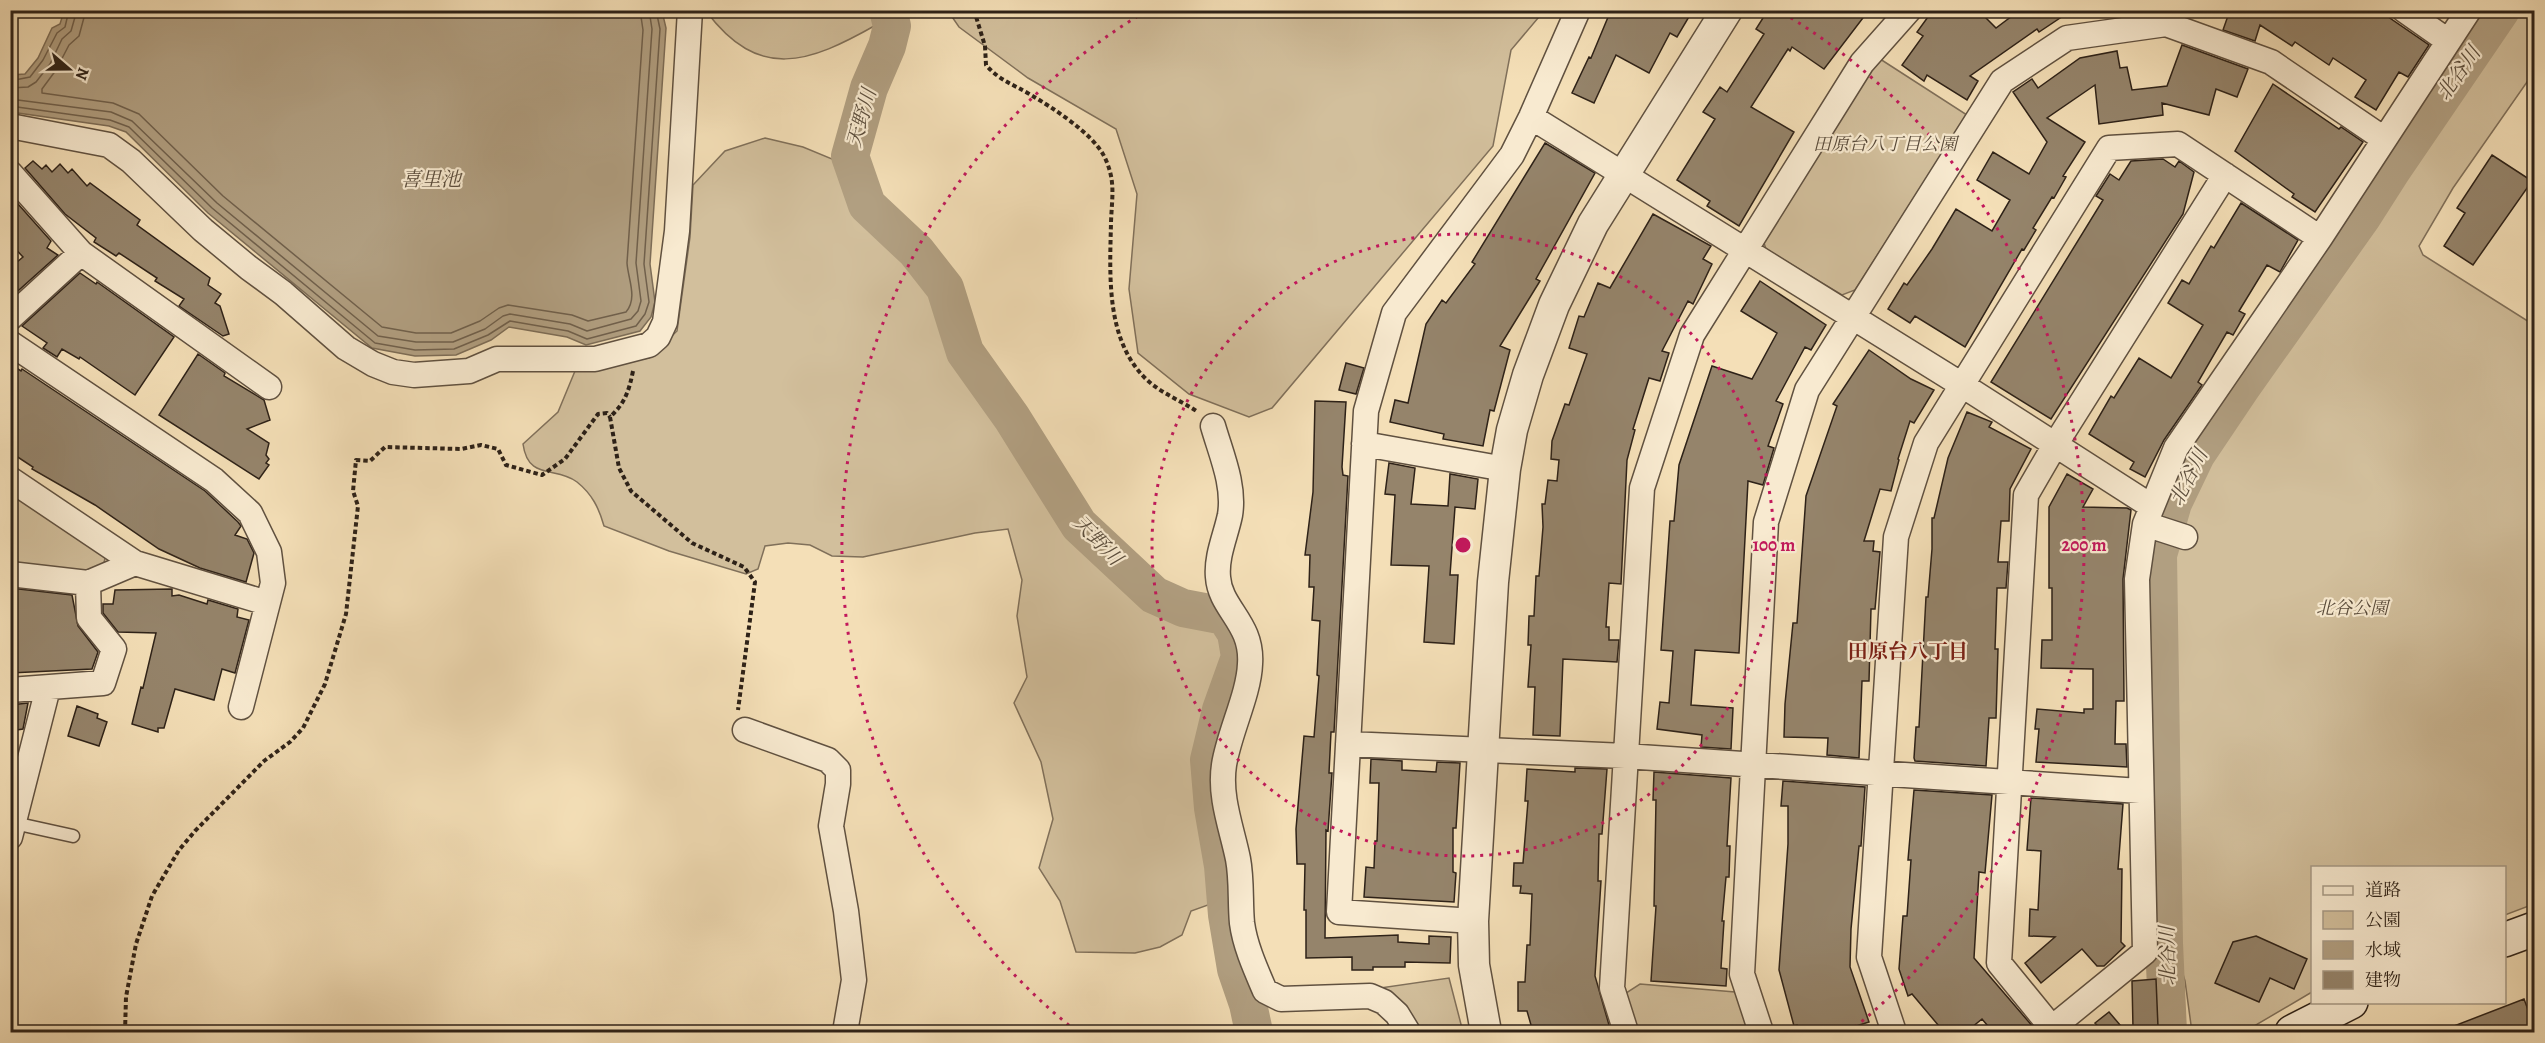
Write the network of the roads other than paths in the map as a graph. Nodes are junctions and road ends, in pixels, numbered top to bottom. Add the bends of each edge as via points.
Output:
1 (690, 10) edge
2 (1578, 10) edge
3 (1727, 10) edge
4 (1909, 10) edge
5 (2404, 10) edge
6 (2469, 10) edge
7 (2448, 41) junction
8 (1531, 117) junction
9 (10, 126) edge
10 (2384, 139) junction
11 (10, 173) edge
12 (2225, 175) junction
13 (1623, 176) junction
14 (2320, 238) junction
15 (1743, 251) junction
16 (81, 253) junction
17 (10, 318) edge
18 (1853, 318) junction
19 (10, 343) edge
20 (1962, 385) junction
21 (269, 387) dead end
22 (1213, 426) road end
23 (1364, 444) junction
24 (2055, 445) junction
25 (1505, 469) junction
26 (10, 479) edge
27 (2149, 518) junction
28 (2185, 537) dead end
29 (135, 563) junction
30 (10, 574) edge
31 (88, 583) junction
32 (267, 603) junction
33 (48, 688) junction
34 (10, 690) edge
35 (241, 707) dead end
36 (745, 730) road end
37 (1348, 744) junction
38 (1483, 752) junction
39 (1625, 756) junction
40 (1754, 766) junction
41 (1880, 773) junction
42 (2011, 782) junction
43 (2140, 791) junction
44 (14, 814) edge
45 (73, 836) dead end
46 (1473, 921) junction
47 (2535, 929) edge
48 (2506, 940) edge
49 (2346, 1004) edge
50 (2050, 1030) edge
51 (845, 1032) edge
52 (1408, 1032) edge
53 (1486, 1032) edge
54 (1626, 1032) edge
55 (1761, 1032) edge
56 (1894, 1032) edge
57 (2292, 1032) edge

1 - 9 street via 677,231 665,322 649,345 595,359 497,359 469,371 414,375 393,372 346,348 203,230 109,145
2 - 8 street
3 - 13 street
4 - 15 street via 1862,63
5 - 7 street
6 - 7 street
7 - 10 street
8 - 13 street
8 - 23 street via 1512,155 1394,313 1366,411
10 - 14 street
10 - 18 street via 2271,62 2166,24 2067,38 2002,81
11 - 16 street
12 - 14 street
12 - 20 street via 2178,144 2109,148
12 - 24 street
13 - 15 street
13 - 25 street via 1593,224 1554,304 1525,386
14 - 27 street via 2176,448
15 - 18 street
15 - 39 street via 1692,335 1642,488
16 - 17 street
16 - 21 street
18 - 20 street
18 - 40 street via 1807,390 1766,522
19 - 32 street via 214,480 250,513 269,552 273,583
20 - 24 street
20 - 41 street via 1926,443 1896,537
22 - 52 street via 1230,489 1230,513 1217,578 1249,643 1250,666 1223,768 1229,824 1238,860 1242,925 1253,964 1265,991 1281,999 1370,996 1397,1014
23 - 25 street
23 - 37 street
24 - 27 street
24 - 42 street via 2026,495
25 - 38 street via 1492,582
26 - 29 street
27 - 28 street
27 - 43 street via 2138,579
29 - 31 street
29 - 32 street
30 - 31 street
31 - 33 street via 89,618 114,649 103,683
32 - 35 street
33 - 34 street
33 - 44 street
36 - 51 street via 828,760 838,770 831,826 854,980
37 - 38 street
37 - 46 street via 1339,912
38 - 39 street
38 - 46 street
39 - 40 street
39 - 54 street via 1611,988
40 - 41 street
40 - 55 street via 1742,974
41 - 42 street
41 - 56 street via 1869,957
42 - 43 street
42 - 50 street via 1999,963
43 - 50 street via 2145,952
44 - 45 lane
46 - 53 street via 1474,965
47 - 48 main road
49 - 57 main road

